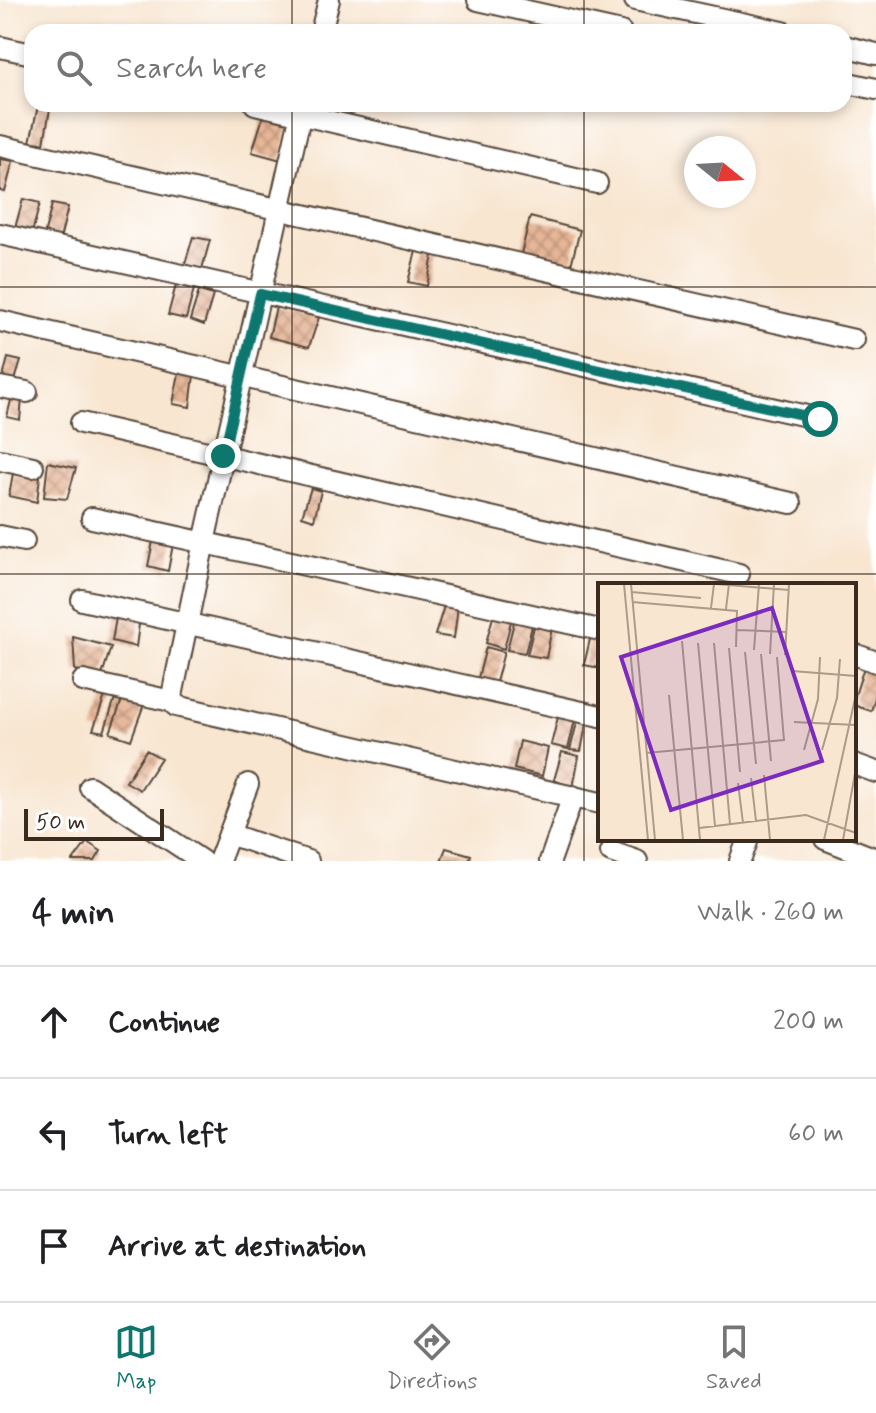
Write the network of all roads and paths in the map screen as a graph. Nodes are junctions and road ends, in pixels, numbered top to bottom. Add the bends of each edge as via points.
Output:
1 (329, 0) edge
2 (478, 0) edge
3 (635, 0) edge
4 (323, 24) edge
5 (585, 24) edge
6 (746, 24) edge
7 (0, 47) edge
8 (852, 48) edge
9 (24, 52) edge
10 (876, 54) edge
11 (852, 84) edge
12 (876, 89) edge
13 (301, 112) edge
14 (314, 112) edge
15 (0, 146) edge
16 (597, 183) dead end
17 (279, 209) junction
18 (0, 234) edge
19 (260, 294) junction
20 (0, 321) edge
21 (854, 340) dead end
22 (241, 376) junction
23 (0, 387) edge
24 (27, 392) dead end
25 (820, 419) dead end
26 (81, 423) dead end
27 (223, 456) junction
28 (0, 460) edge
29 (33, 467) dead end
30 (791, 503) dead end
31 (92, 518) dead end
32 (0, 536) edge
33 (24, 541) dead end
34 (204, 542) junction
35 (739, 574) dead end
36 (82, 600) dead end
37 (188, 622) junction
38 (598, 630) edge
39 (856, 655) edge
40 (876, 662) edge
41 (83, 681) dead end
42 (171, 701) junction
43 (598, 716) edge
44 (856, 765) edge
45 (876, 772) edge
46 (248, 784) dead end
47 (90, 787) dead end
48 (573, 796) junction
49 (598, 802) edge
50 (229, 834) junction
51 (747, 841) edge
52 (830, 841) edge
53 (611, 852) dead end
54 (876, 859) edge
55 (202, 861) edge
56 (219, 861) edge
57 (308, 861) edge
58 (550, 861) edge
59 (637, 861) edge
60 (740, 861) edge

1 - 4 street
2 - 5 street
3 - 6 street
7 - 9 street
8 - 10 street
11 - 12 street
13 - 17 street
14 - 16 street
15 - 17 street
17 - 19 street
17 - 21 street
18 - 19 street
19 - 22 street
19 - 25 street
20 - 22 street
22 - 27 street
22 - 30 street
23 - 24 street
26 - 27 street
27 - 34 street
27 - 35 street
28 - 29 street
31 - 34 street
32 - 33 street
34 - 37 street
34 - 38 street
36 - 37 street
37 - 42 street
37 - 43 street
39 - 40 street
41 - 42 street
42 - 48 street
44 - 45 street
46 - 50 street
47 - 55 street
48 - 49 street
48 - 58 street
50 - 56 street
50 - 57 street
51 - 60 street
52 - 54 street
53 - 59 street

